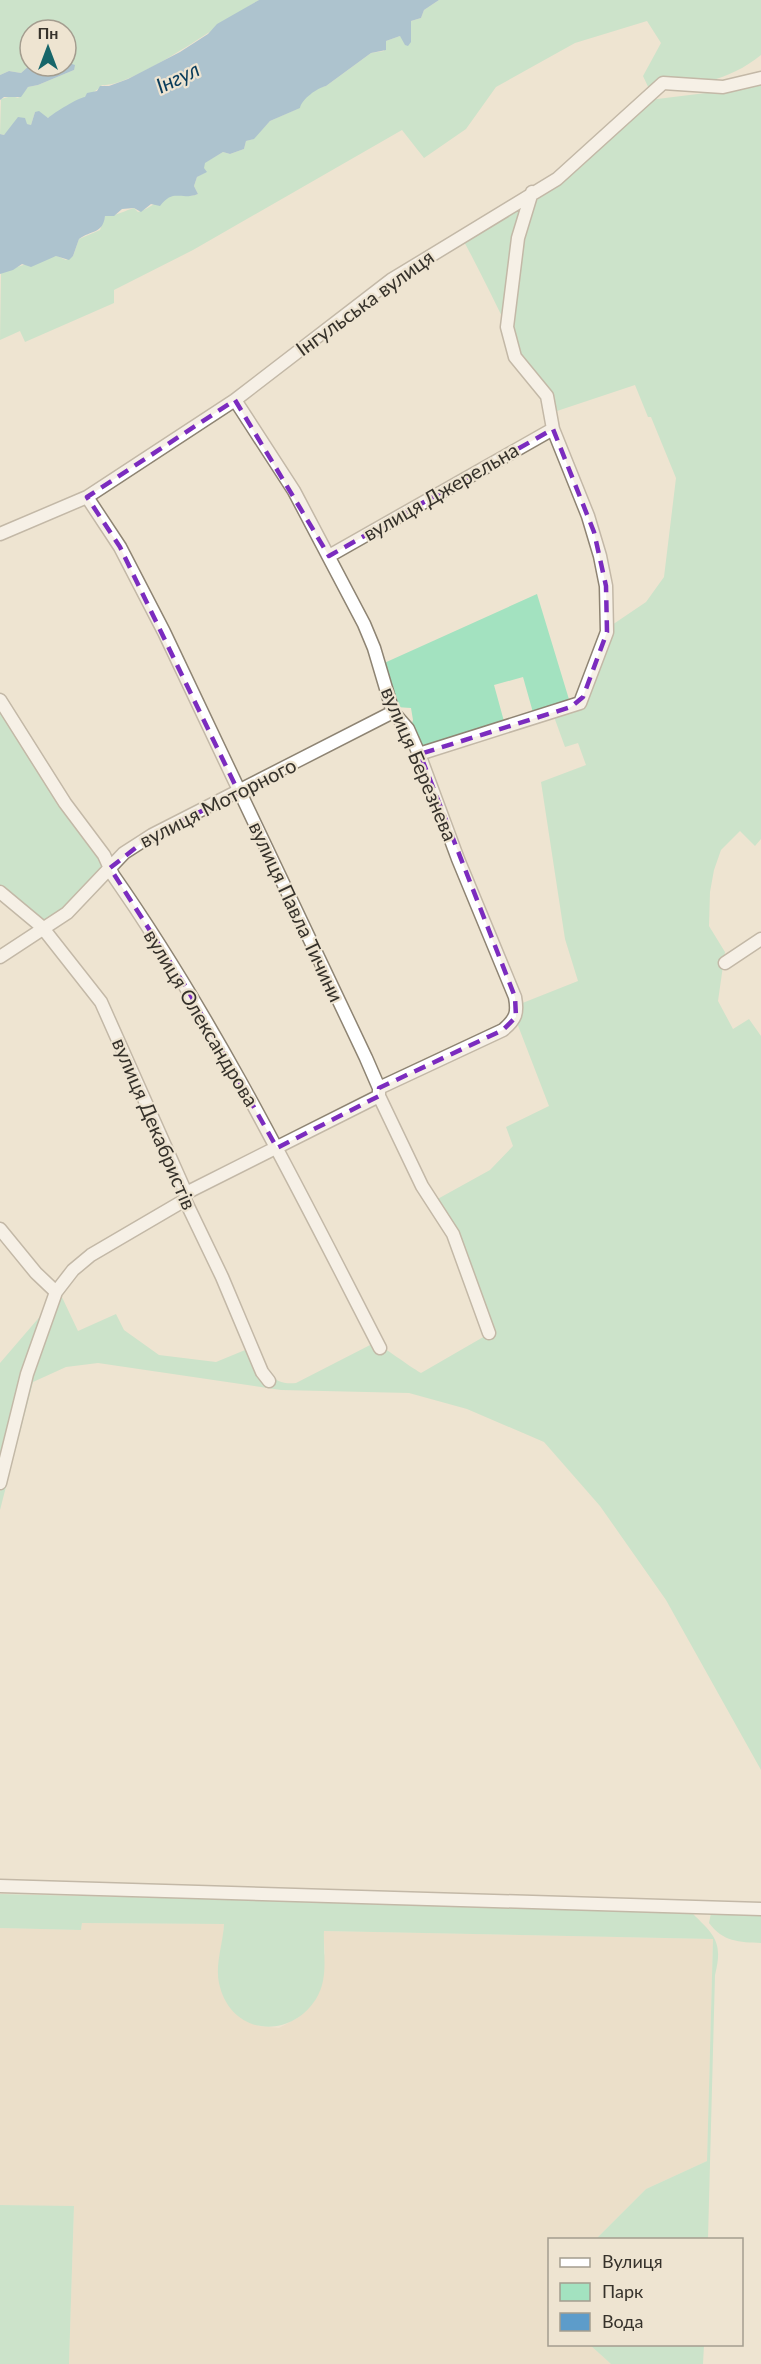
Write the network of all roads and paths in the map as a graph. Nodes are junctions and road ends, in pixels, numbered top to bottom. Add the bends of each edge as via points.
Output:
1 (761, 78) edge
2 (532, 192) junction
3 (235, 400) junction
4 (552, 429) junction
5 (87, 497) junction
6 (0, 534) edge
7 (329, 556) junction
8 (0, 700) edge
9 (393, 712) junction
10 (420, 754) junction
11 (239, 792) junction
12 (110, 868) junction
13 (0, 892) edge
14 (42, 927) junction
15 (761, 939) edge
16 (0, 957) edge
17 (725, 963) dead end
18 (379, 1092) junction
19 (277, 1148) junction
20 (185, 1196) junction
21 (0, 1229) edge
22 (56, 1292) junction
23 (489, 1332) dead end
24 (380, 1348) dead end
25 (269, 1381) dead end
26 (0, 1483) edge
27 (0, 1886) edge
28 (761, 1909) edge

1 - 2 street, Інгульська вулиця via 723,87 663,83 565,172
2 - 3 street, Інгульська вулиця via 391,280
2 - 4 street via 518,238 507,327 515,357 547,396
3 - 5 street, Інгульська вулиця
3 - 7 street, вулиця Березнева via 294,491
4 - 7 street, вулиця Джерельна
4 - 10 street via 594,532 606,586 607,632 583,697 571,707
5 - 6 street, Інгульська вулиця
5 - 11 street, вулиця Павла Тичини via 120,547
7 - 9 street, вулиця Березнева via 374,648
8 - 12 street, вулиця Олександрова
9 - 10 street, вулиця Березнева via 408,729
9 - 11 street, вулиця Моторного
10 - 18 street, вулиця Березнева via 518,1011 503,1030
11 - 12 street, вулиця Моторного via 152,835
11 - 18 street, вулиця Павла Тичини
12 - 14 street, вулиця Моторного via 67,913
12 - 19 street, вулиця Олександрова via 186,987
13 - 14 street, вулиця Декабристів
14 - 16 street, вулиця Моторного via 33,938
14 - 20 street, вулиця Декабристів via 101,1002
15 - 17 street
18 - 19 street
18 - 23 street, вулиця Павла Тичини via 422,1186 453,1234
19 - 20 street
19 - 24 street, вулиця Олександрова
20 - 22 street via 91,1255
20 - 25 street, вулиця Декабристів
21 - 22 street
22 - 26 street via 27,1374
27 - 28 street

